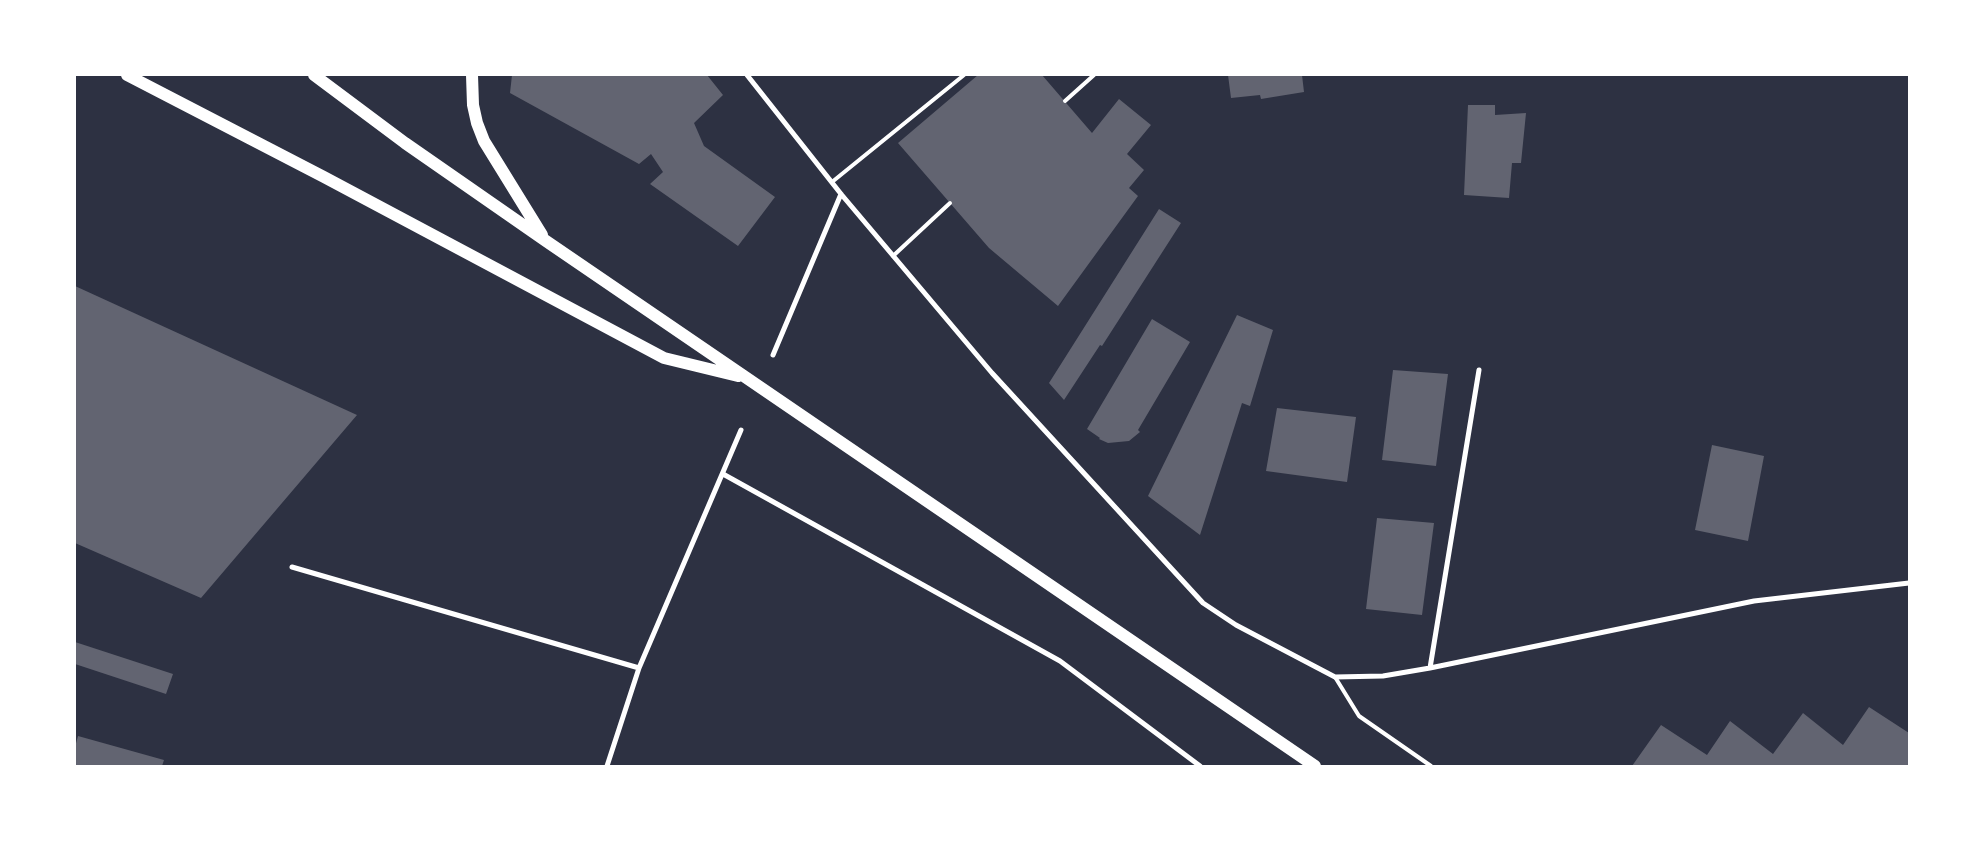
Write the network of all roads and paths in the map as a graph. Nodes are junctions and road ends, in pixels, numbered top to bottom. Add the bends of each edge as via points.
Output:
1 (127, 75) edge
2 (314, 75) edge
3 (472, 75) edge
4 (746, 75) edge
5 (964, 75) edge
6 (1094, 75) edge
7 (1065, 101) dead end
8 (832, 182) junction
9 (841, 194) junction
10 (950, 203) dead end
11 (546, 241) junction
12 (893, 256) junction
13 (773, 355) dead end
14 (1479, 370) dead end
15 (746, 378) junction
16 (741, 430) dead end
17 (723, 474) junction
18 (292, 567) dead end
19 (1909, 583) edge
20 (639, 668) junction
21 (1430, 668) junction
22 (1335, 677) junction
23 (607, 766) edge
24 (1200, 766) edge
25 (1316, 766) edge
26 (1430, 766) edge

1 - 15 main road via 664,358
2 - 11 main road
3 - 11 main road via 473,105 484,141
4 - 8 street
5 - 8 lane
6 - 7 lane
8 - 9 street
9 - 12 street
9 - 13 street
10 - 12 lane
11 - 15 main road
12 - 22 street via 992,373 1202,603 1236,625
14 - 21 street
15 - 25 main road
16 - 17 street
17 - 20 street
17 - 24 street via 1060,661
18 - 20 street
19 - 21 street via 1754,602
20 - 23 street
21 - 22 street via 1383,676
22 - 26 lane via 1359,716

